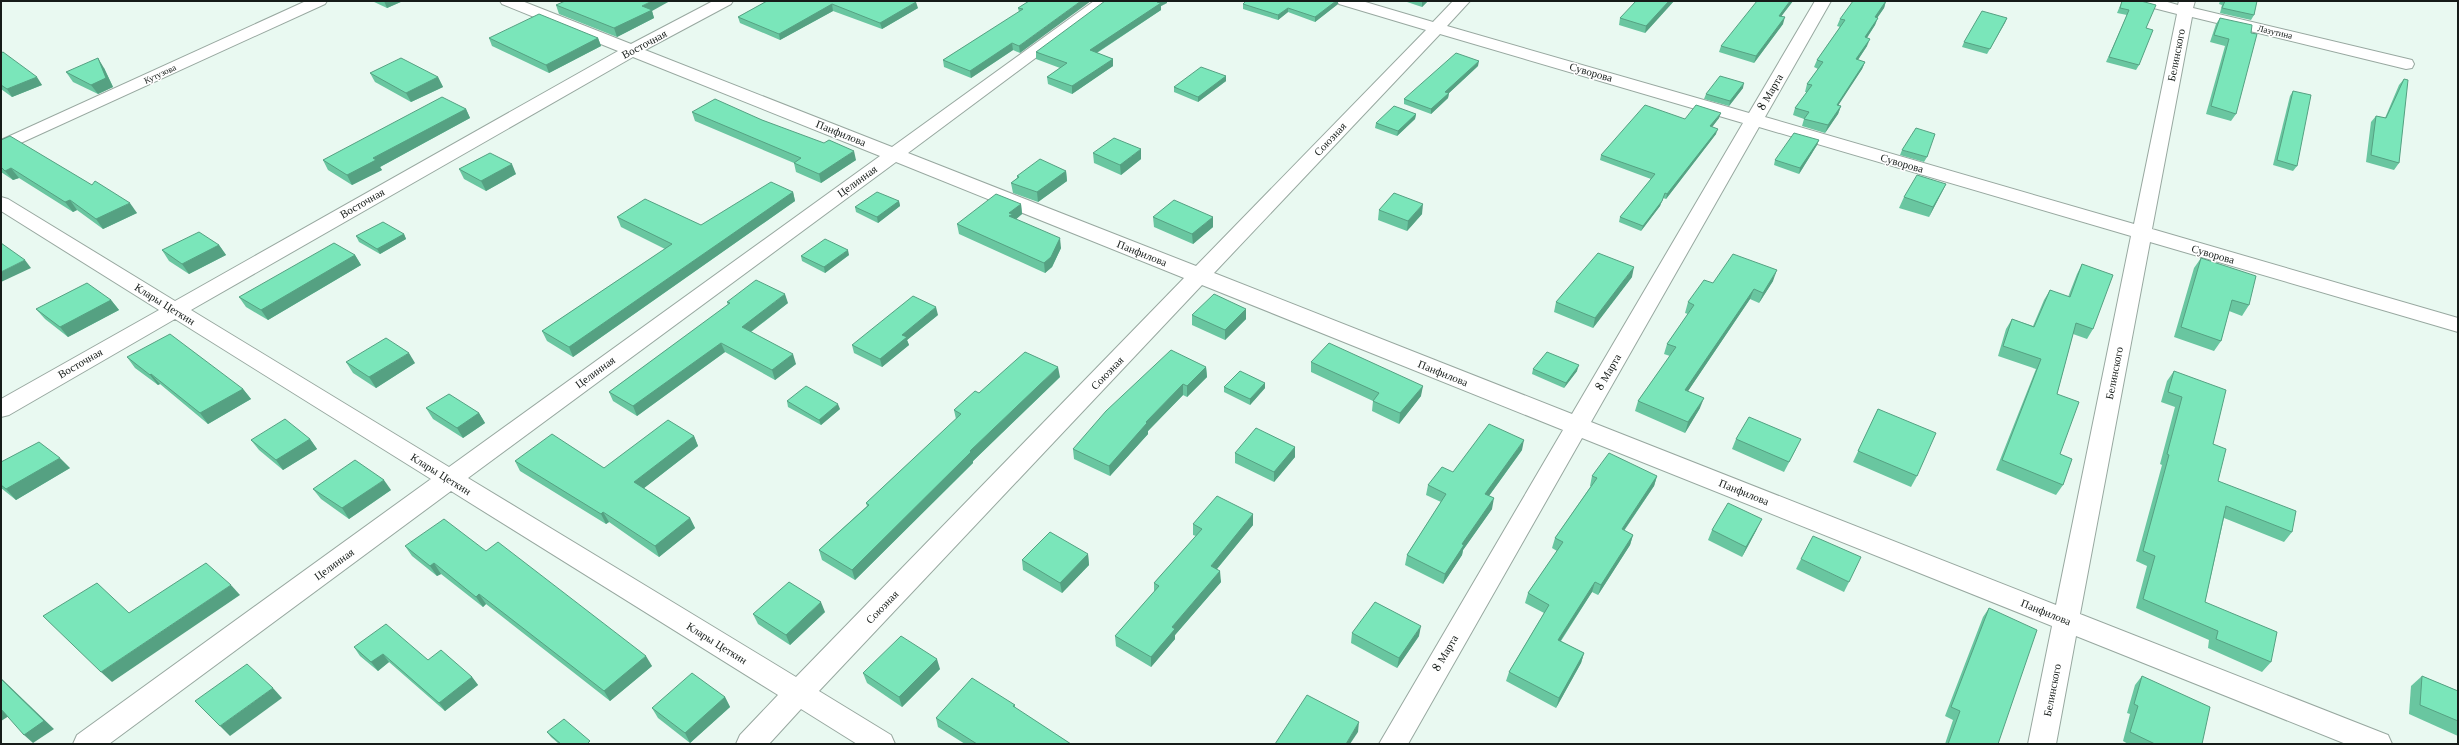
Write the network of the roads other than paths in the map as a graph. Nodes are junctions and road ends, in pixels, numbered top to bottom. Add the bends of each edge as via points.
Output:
1 (320, 1) edge
2 (508, 1) edge
3 (725, 1) edge
4 (1104, 1) edge
5 (1345, 1) edge
6 (1462, 1) edge
7 (1823, 1) edge
8 (2144, 1) edge
9 (2186, 6) edge
10 (1436, 27) junction
11 (632, 50) junction
12 (2406, 64) dead end
13 (1754, 120) junction
14 (1, 147) edge
15 (894, 154) junction
16 (1, 203) edge
17 (2141, 233) junction
18 (1200, 276) junction
19 (174, 310) junction
20 (2458, 325) edge
21 (1, 408) edge
22 (1577, 426) junction
23 (450, 479) junction
24 (2066, 620) junction
25 (798, 693) junction
26 (87, 744) edge
27 (750, 744) edge
28 (881, 744) edge
29 (1393, 744) edge
30 (2042, 744) edge
31 (2378, 744) edge

1 - 14 street, Кутузова
2 - 11 street, Панфилова
3 - 11 street, Восточная
4 - 15 street, Целинная
5 - 10 street, Суворова
6 - 10 street, Союзная
7 - 13 street, 8 Марта
8 - 9 street, Лазутина
9 - 12 street, Лазутина
9 - 17 street, Белинского
10 - 13 street, Суворова
10 - 18 street, Союзная
11 - 15 street, Панфилова
11 - 19 street, Восточная
13 - 17 street, Суворова
13 - 22 street, 8 Марта
15 - 18 street, Панфилова
15 - 23 street, Целинная
16 - 19 street, Клары Цеткин
17 - 20 street, Суворова
17 - 24 street, Белинского
18 - 22 street, Панфилова
18 - 25 street, Союзная
19 - 21 street, Восточная
19 - 23 street, Клары Цеткин
22 - 24 street, Панфилова
22 - 29 street, 8 Марта
23 - 25 street, Клары Цеткин
23 - 26 street, Целинная
24 - 30 street, Белинского
24 - 31 street, Панфилова
25 - 27 street, Союзная
25 - 28 street, Клары Цеткин

